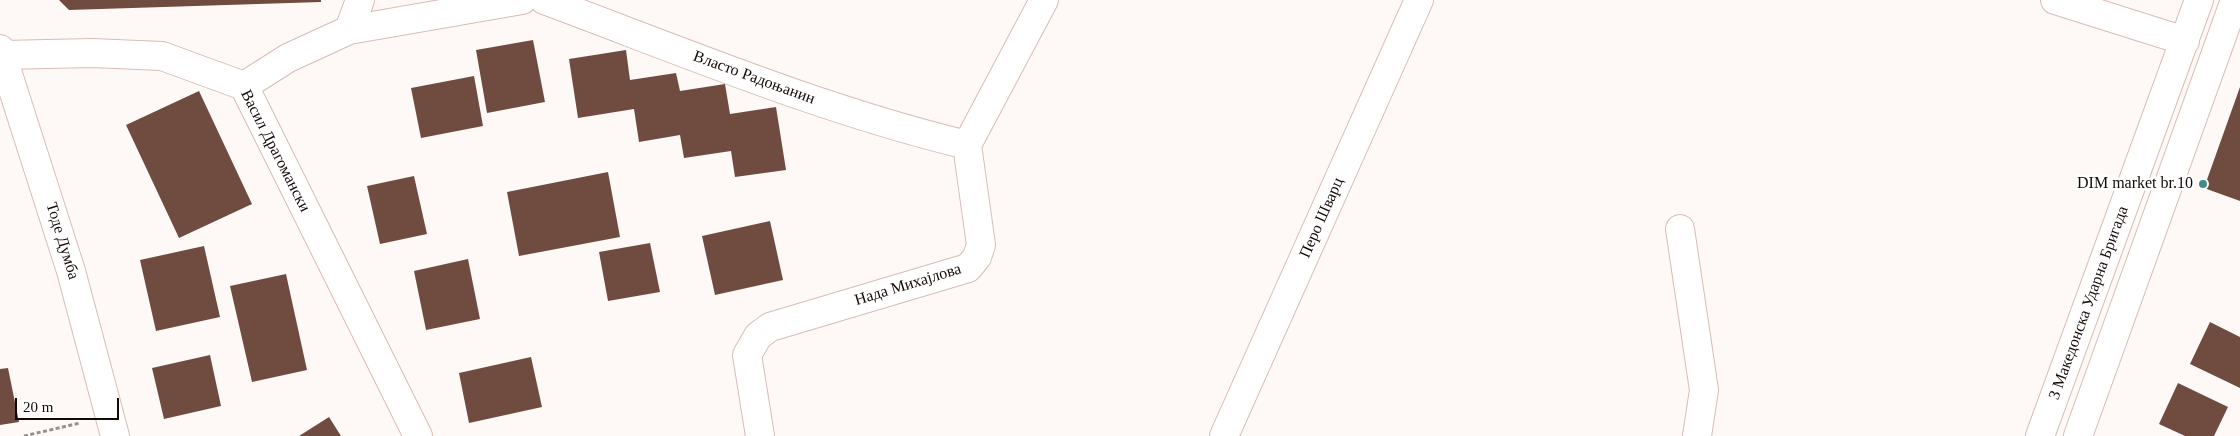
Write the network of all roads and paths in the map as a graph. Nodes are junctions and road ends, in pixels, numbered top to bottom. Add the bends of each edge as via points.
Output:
1 (360, 0) edge
2 (522, 0) edge
3 (544, 0) edge
4 (1044, 0) edge
5 (1419, 0) edge
6 (2055, 0) edge
7 (2199, 0) edge
8 (2235, 0) edge
9 (349, 30) junction
10 (2232, 35) edge
11 (2185, 41) junction
12 (1, 52) edge
13 (244, 86) junction
14 (967, 145) junction
15 (1680, 229) dead end
16 (111, 426) edge
17 (24, 436) edge
18 (418, 436) edge
19 (760, 436) edge
20 (1224, 436) edge
21 (1697, 436) edge
22 (2040, 436) edge
23 (2078, 436) edge

1 - 9 street
2 - 9 street
3 - 14 street, Власто Радоњанин via 846,112
4 - 14 street
5 - 20 street, Перо Шварц
6 - 11 street
7 - 11 street, 3 Македонска Ударна Бригада
8 - 10 street
9 - 13 street via 288,58
10 - 23 street
11 - 22 street, 3 Македонска Ударна Бригада
12 - 13 street, Васил Драгомански via 162,56
12 - 16 street, Тоде Думба via 72,271
13 - 18 street, Васил Драгомански
14 - 19 street, Нада Михајлова via 981,245 977,257 968,268 770,327 758,336 747,355
15 - 21 street via 1704,390
16 - 17 path

